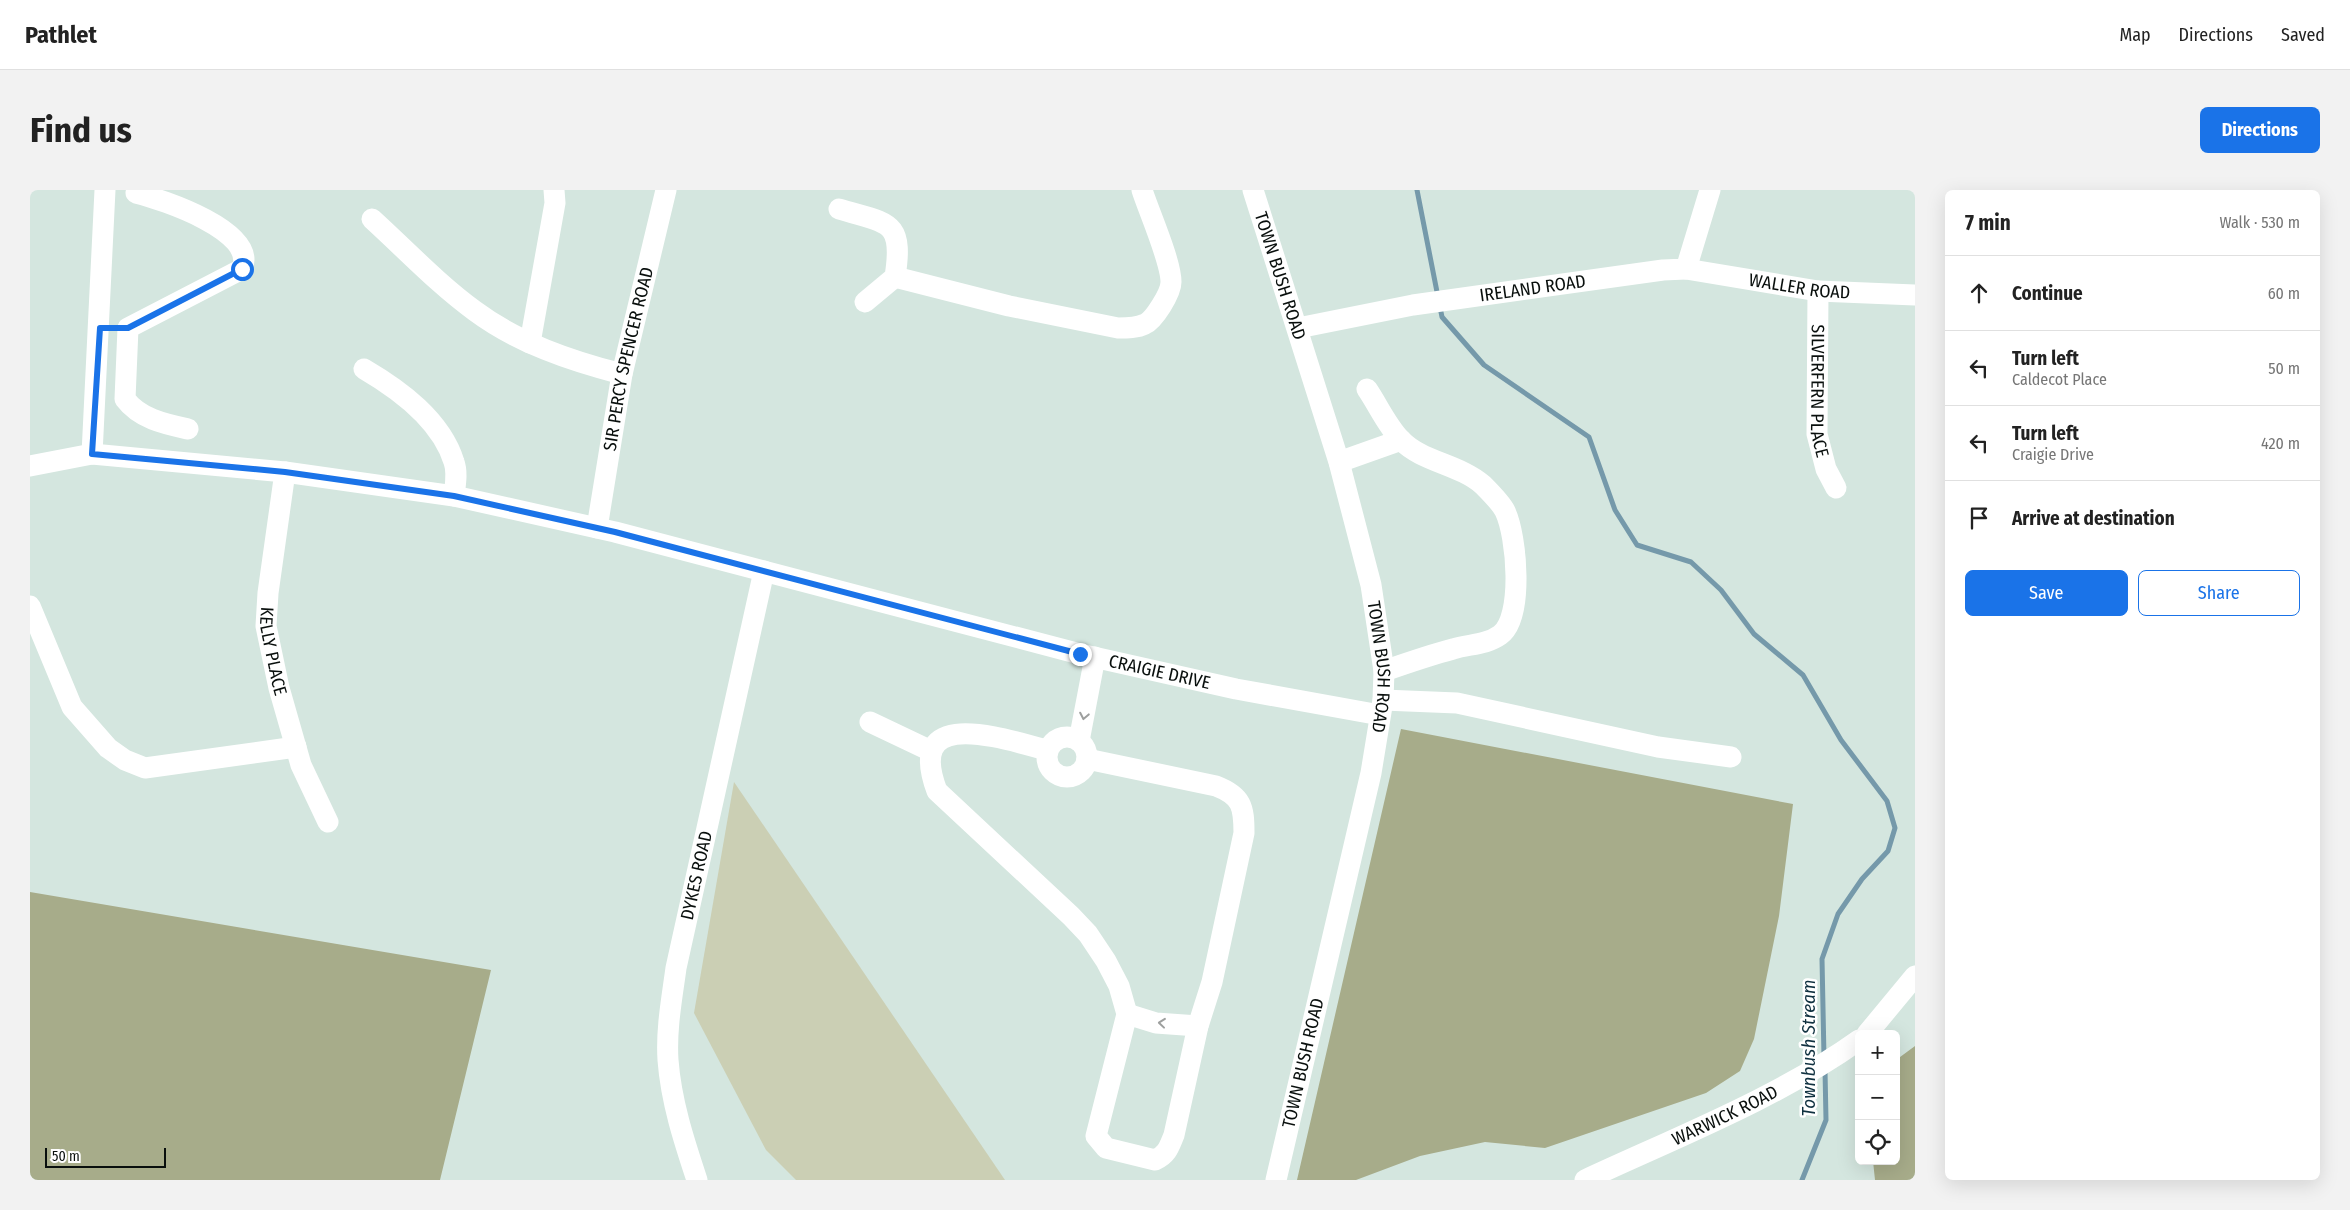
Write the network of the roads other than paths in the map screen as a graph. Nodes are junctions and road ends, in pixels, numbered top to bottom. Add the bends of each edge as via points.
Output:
1 (105, 190) edge
2 (554, 190) edge
3 (666, 190) edge
4 (1142, 190) edge
5 (1254, 190) edge
6 (1710, 190) edge
7 (136, 193) dead end
8 (839, 209) dead end
9 (372, 219) dead end
10 (1686, 269) junction
11 (895, 276) junction
12 (1818, 291) junction
13 (1915, 295) edge
14 (865, 302) dead end
15 (100, 328) junction
16 (128, 328) junction
17 (1298, 328) junction
18 (530, 342) junction
19 (364, 369) dead end
20 (622, 374) junction
21 (1367, 389) dead end
22 (188, 429) dead end
23 (1401, 440) junction
24 (92, 454) junction
25 (1339, 462) junction
26 (30, 466) edge
27 (285, 472) junction
28 (1836, 488) dead end
29 (454, 496) junction
30 (606, 530) junction
31 (764, 571) junction
32 (30, 606) edge
33 (1088, 655) junction
34 (1384, 671) junction
35 (1381, 708) junction
36 (870, 722) dead end
37 (296, 746) junction
38 (1077, 746) junction
39 (1047, 750) junction
40 (931, 752) junction
41 (1731, 757) dead end
42 (328, 822) dead end
43 (1915, 976) edge
44 (1127, 1014) junction
45 (1198, 1026) junction
46 (1869, 1030) edge
47 (1855, 1042) edge
48 (697, 1180) edge
49 (1276, 1180) edge
50 (1585, 1180) edge

1 - 15 street
2 - 18 street via 555,203
3 - 20 street, SIR PERCY SPENCER ROAD
4 - 11 street via 1172,283 1164,303 1147,324 1118,328 1009,306
5 - 17 street, TOWN BUSH ROAD
6 - 10 street
7 - 16 street via 164,200 220,229 240,246 244,263 242,269
8 - 11 street via 892,229 898,242
9 - 18 street via 474,311
10 - 12 street, WALLER ROAD
10 - 17 street, IRELAND ROAD via 1413,305
11 - 14 street
12 - 13 street, WALLER ROAD
12 - 28 street, SILVERFERN PLACE via 1817,434 1826,469
15 - 16 street
15 - 24 street
16 - 22 street via 125,399 156,422
17 - 25 street, TOWN BUSH ROAD
18 - 20 street
19 - 29 street via 419,409 436,429 455,462
20 - 30 street, SIR PERCY SPENCER ROAD via 602,505
21 - 23 street
23 - 25 street
23 - 34 street via 1443,464 1459,468 1484,486 1505,510 1515,545 1514,599 1508,626 1501,634 1486,642 1454,648
24 - 26 street, CRAIGIE DRIVE
24 - 27 street, CRAIGIE DRIVE
25 - 34 street, TOWN BUSH ROAD via 1371,585
27 - 29 street, CRAIGIE DRIVE
27 - 37 street, KELLY PLACE via 266,626
29 - 30 street, CRAIGIE DRIVE
30 - 31 street, CRAIGIE DRIVE
31 - 33 street, CRAIGIE DRIVE
31 - 48 street, DYKES ROAD via 676,968 671,1005 668,1058 671,1086
32 - 37 street via 72,707 108,748 125,760 145,768
33 - 35 street, CRAIGIE DRIVE via 1236,689
33 - 38 street
34 - 35 street, TOWN BUSH ROAD
35 - 41 street, CRAIGIE DRIVE via 1457,703 1658,747
35 - 49 street, TOWN BUSH ROAD via 1371,773
36 - 40 street
37 - 42 street, KELLY PLACE via 301,765
38 - 39 street via 1057,740
38 - 39 street via 1080,773 1069,778 1050,769
38 - 45 street via 1216,786 1239,800 1244,815 1244,834 1212,982
39 - 40 street via 971,733 956,733 940,739
40 - 44 street via 930,773 937,792 1088,934 1119,986
43 - 46 street, WARWICK ROAD
45 -> 44 street via 1156,1023
44 - 45 street via 1096,1136 1106,1148 1145,1159 1155,1160 1168,1152
47 - 50 street, WARWICK ROAD via 1788,1084

